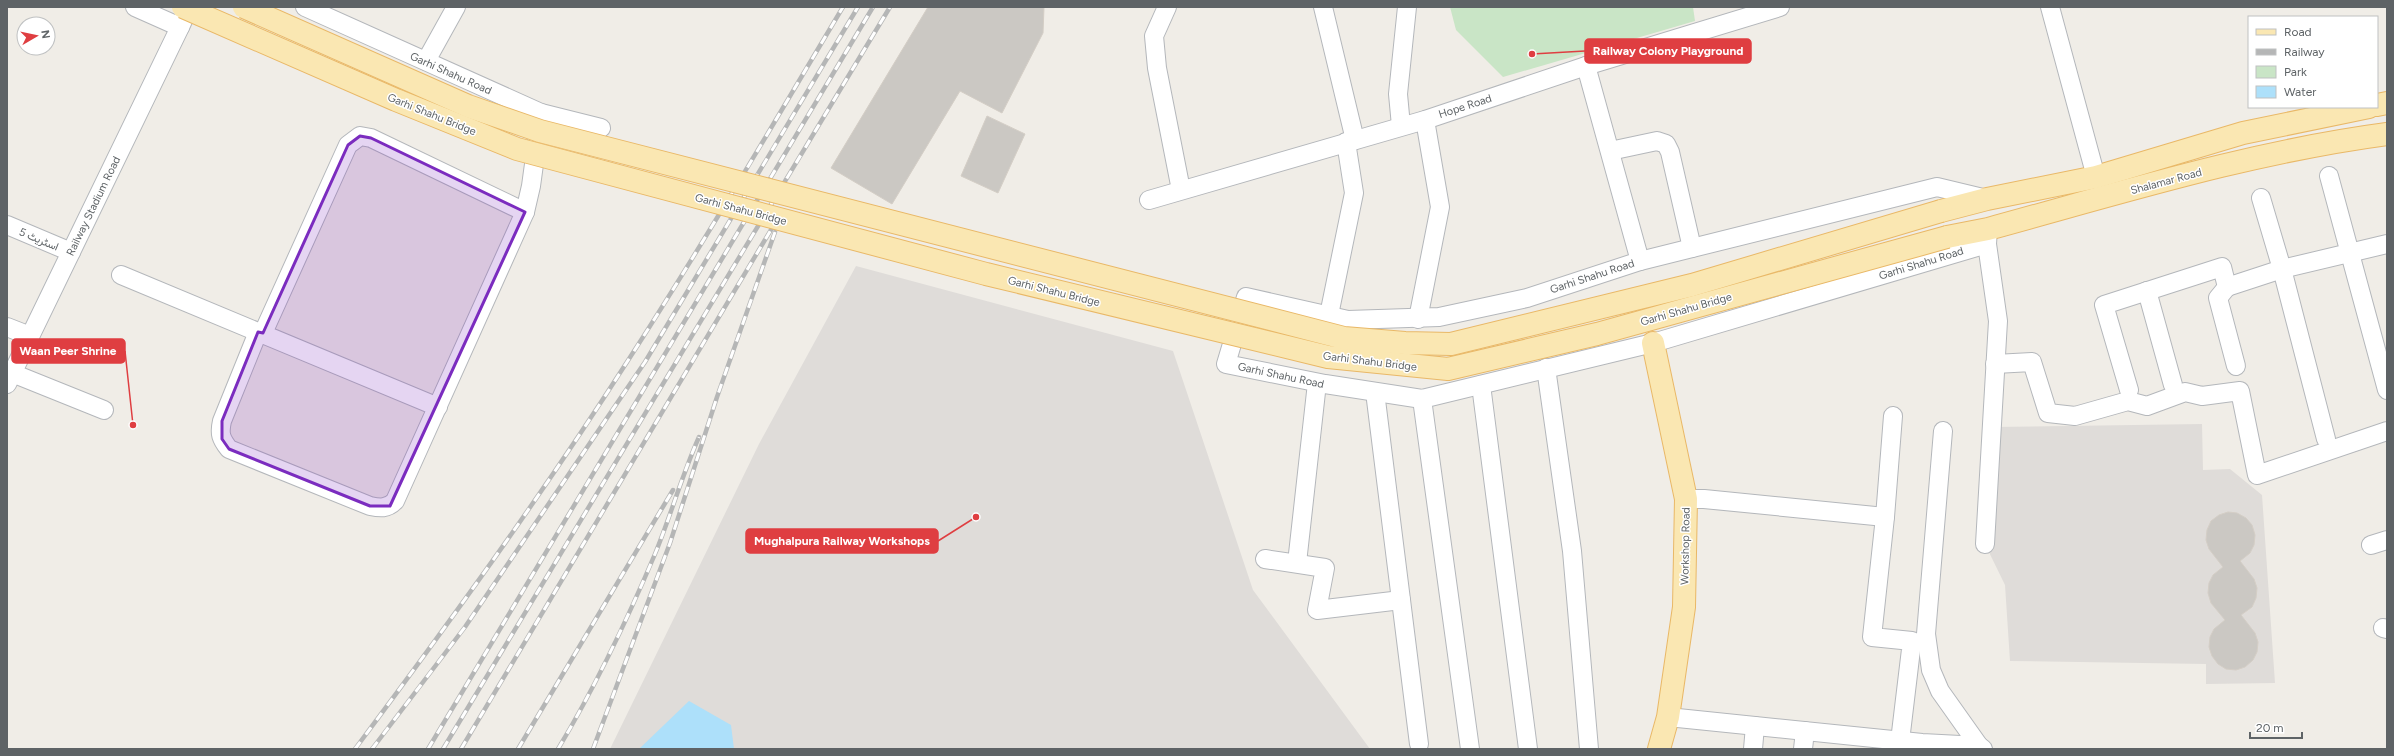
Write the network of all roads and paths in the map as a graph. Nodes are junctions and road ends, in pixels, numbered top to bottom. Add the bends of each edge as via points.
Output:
1 (135, 7) edge
2 (190, 7) edge
3 (244, 7) edge
4 (305, 7) edge
5 (456, 7) edge
6 (1167, 7) edge
7 (1323, 7) edge
8 (1407, 7) edge
9 (1780, 7) edge
10 (2050, 7) edge
11 (181, 17) edge
12 (426, 61) junction
13 (1586, 66) junction
14 (2364, 108) edge
15 (541, 113) junction
16 (1425, 120) junction
17 (1402, 126) junction
18 (602, 128) dead end
19 (2387, 134) edge
20 (1350, 141) junction
21 (1610, 150) junction
22 (2096, 176) junction
23 (2329, 176) dead end
24 (1181, 190) junction
25 (1987, 198) junction
26 (2261, 198) dead end
27 (1149, 200) dead end
28 (525, 212) junction
29 (7, 225) edge
30 (1987, 236) junction
31 (1947, 237) joint
32 (2387, 244) edge
33 (1692, 248) junction
34 (71, 252) junction
35 (2351, 253) junction
36 (1640, 261) junction
37 (2282, 269) junction
38 (121, 275) dead end
39 (2227, 287) junction
40 (2147, 291) junction
41 (1329, 315) junction
42 (1418, 319) junction
43 (7, 327) edge
44 (260, 332) junction
45 (30, 336) junction
46 (1653, 343) junction
47 (1995, 364) junction
48 (2236, 366) dead end
49 (1546, 368) junction
50 (10, 379) edge
51 (1317, 383) junction
52 (1481, 385) junction
53 (2173, 385) dead end
54 (2128, 390) dead end
55 (2387, 390) edge
56 (1375, 392) junction
57 (1422, 399) junction
58 (438, 407) junction
59 (104, 410) dead end
60 (1893, 416) dead end
61 (1943, 431) dead end
62 (2387, 431) edge
63 (2326, 438) dead end
64 (1686, 499) junction
65 (1885, 517) junction
66 (1985, 544) dead end
67 (1265, 559) dead end
68 (1297, 564) junction
69 (1401, 600) junction
70 (1668, 717) junction
71 (1755, 726) junction
72 (1805, 731) junction
73 (1846, 742) edge
74 (1892, 743) edge
75 (1419, 744) dead end
76 (1937, 746) edge
77 (1981, 748) edge
78 (1470, 749) edge
79 (1528, 749) edge
80 (1589, 749) edge
81 (1659, 749) edge
82 (1753, 749) edge
83 (1803, 749) edge

1 - 11 street
2 - 11 street, Railway Stadium Road
3 - 25 main road, Garhi Shahu Bridge, bridge via 468,106 540,131 1344,338 1405,344 1451,344 1692,285
4 - 12 street, Garhi Shahu Road
5 - 12 street
6 - 24 street via 1154,36 1157,68
7 - 20 street
8 - 17 street via 1398,94
9 - 13 street, Hope Road
10 - 22 street
11 - 31 main road, Garhi Shahu Bridge, bridge via 517,149 986,274 1328,357 1448,370 1597,334
11 - 34 street, Railway Stadium Road
12 - 15 street, Garhi Shahu Road
13 - 16 street, Hope Road
13 - 21 street
14 - 22 main road via 2243,133
15 - 18 street, Garhi Shahu Road
15 - 28 street
16 - 17 street, Hope Road
16 - 42 street via 1440,207
17 - 20 street, Hope Road
19 - 30 main road, Shalamar Road via 2259,156
20 - 24 street, Hope Road
20 - 41 street via 1354,194
21 - 33 street via 1657,141 1666,144
21 - 36 street
22 - 25 main road
23 - 35 street
24 - 27 street, Hope Road
25 - 33 street, Garhi Shahu Road via 1937,188
26 - 37 street
28 - 44 street via 371,138 360,136 348,145
28 - 58 street
29 - 34 street, اسٹریٹ 5
30 - 31 main road, Shalamar Road
30 - 46 street, Garhi Shahu Road
30 - 47 street via 1998,321
32 - 35 street
33 - 36 street, Garhi Shahu Road
34 - 45 street, Railway Stadium Road
35 - 37 street
35 - 55 street
36 - 42 street, Garhi Shahu Road via 1527,298 1439,317
37 - 39 street
37 - 63 street
38 - 44 street
39 - 40 street via 2222,267
39 - 48 street via 2218,298
40 - 53 street
40 - 54 street via 2104,304
41 - 42 street, Garhi Shahu Road via 1348,320
41 - 51 street, Garhi Shahu Road via 1246,297 1226,364
43 - 45 street
44 - 58 street
44 - 58 street via 221,426 222,439 229,449 370,506 381,508 390,506 395,501
45 - 50 street, Railway Stadium Road
46 - 49 street, Garhi Shahu Road
46 - 64 main road, Workshop Road
47 - 62 street via 2032,362 2048,413 2075,416 2128,401 2147,406 2185,392 2202,396 2240,390 2257,475
47 - 66 street
49 - 52 street, Garhi Shahu Road
49 - 80 street via 1572,551
50 - 59 street
51 - 56 street, Garhi Shahu Road
51 - 68 street
52 - 57 street, Garhi Shahu Road
52 - 79 street
56 - 57 street, Garhi Shahu Road
56 - 69 street
57 - 78 street
60 - 65 street
61 - 77 street via 1926,634 1931,670 1940,691
64 - 65 street
64 - 70 main road, Workshop Road via 1684,607
65 - 74 street via 1872,637 1912,641
67 - 68 street
68 - 69 street via 1325,568 1317,610
69 - 75 street
70 - 71 street
70 - 81 main road, Workshop Road
71 - 72 street
71 - 82 street
72 - 73 street
72 - 83 street
73 - 74 street
74 - 76 street
76 - 77 street

